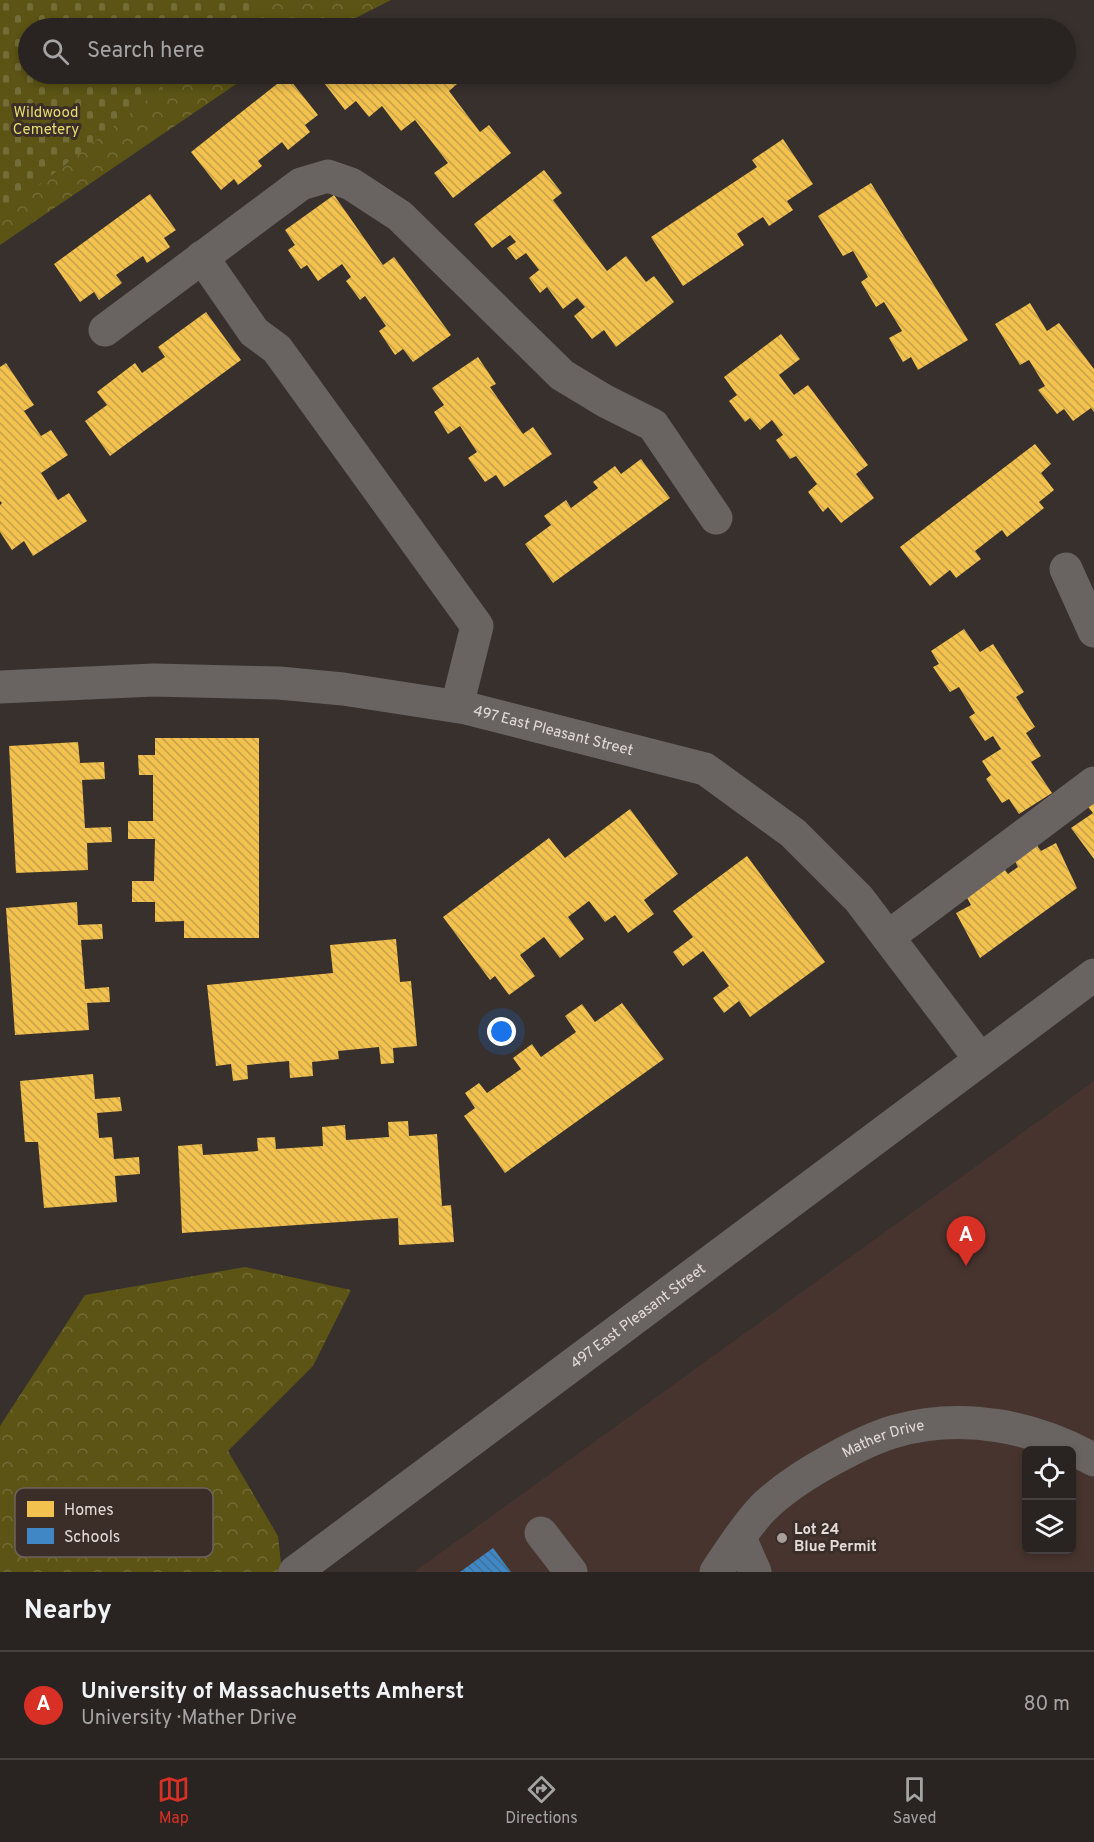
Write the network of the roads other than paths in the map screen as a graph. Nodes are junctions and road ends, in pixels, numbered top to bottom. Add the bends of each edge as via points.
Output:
1 (202, 258) junction
2 (105, 330) dead end
3 (716, 519) dead end
4 (1066, 569) dead end
5 (1094, 631) edge
6 (0, 687) edge
7 (457, 706) junction
8 (1094, 783) edge
9 (888, 937) junction
10 (1094, 975) edge
11 (980, 1059) junction
12 (1094, 1460) edge
13 (541, 1533) dead end
14 (740, 1538) junction
15 (295, 1572) edge
16 (571, 1572) edge
17 (716, 1572) edge
18 (755, 1572) edge

1 - 2 street
1 - 3 street via 301,184 328,176 351,184 400,216 562,375 653,425
1 - 7 street via 254,332 278,349 477,626
4 - 5 street
6 - 7 street, 497 East Pleasant Street via 154,680 279,683
7 - 9 street, 497 East Pleasant Street via 705,769 793,833 859,899
8 - 9 street
9 - 11 street, 497 East Pleasant Street
10 - 11 street, 497 East Pleasant Street
11 - 15 street, 497 East Pleasant Street
12 - 14 street, Mather Drive via 1040,1434 971,1422 896,1431 803,1475 762,1510
13 - 16 street
14 - 17 street, Mather Drive
14 - 18 street

